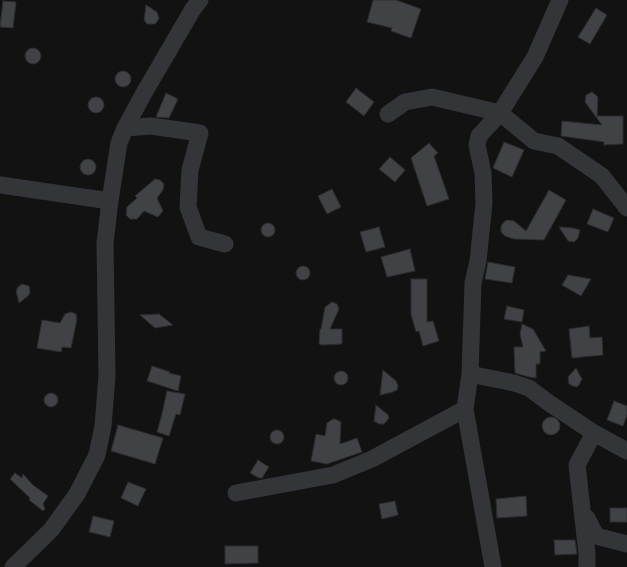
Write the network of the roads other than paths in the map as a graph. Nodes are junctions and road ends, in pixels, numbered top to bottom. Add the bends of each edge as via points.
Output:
1 (200, 0) edge
2 (560, 0) edge
3 (500, 113) junction
4 (388, 114) dead end
5 (125, 128) junction
6 (0, 185) edge
7 (110, 201) junction
8 (627, 208) edge
9 (225, 244) dead end
10 (470, 374) junction
11 (465, 409) junction
12 (594, 433) junction
13 (627, 451) edge
14 (236, 493) dead end
15 (583, 511) junction
16 (627, 544) edge
17 (13, 567) edge
18 (494, 567) edge
19 (587, 567) edge

1 - 5 street
2 - 3 street via 535,57
3 - 4 street via 432,97 405,102
3 - 8 street via 534,141 558,146 602,176
3 - 10 street via 479,136 477,145 483,173 484,203 474,283
5 - 7 street via 119,143
5 - 9 street via 151,126 200,133 190,170 188,207 199,237
6 - 7 street
7 - 17 street via 105,243 107,376 103,426 97,455 77,494 51,530
10 - 11 street
10 - 12 street via 514,382 529,388
11 - 14 street via 372,459 333,475
11 - 18 street
12 - 13 street
12 - 15 street via 577,465
15 - 16 street via 596,536
15 - 19 street

